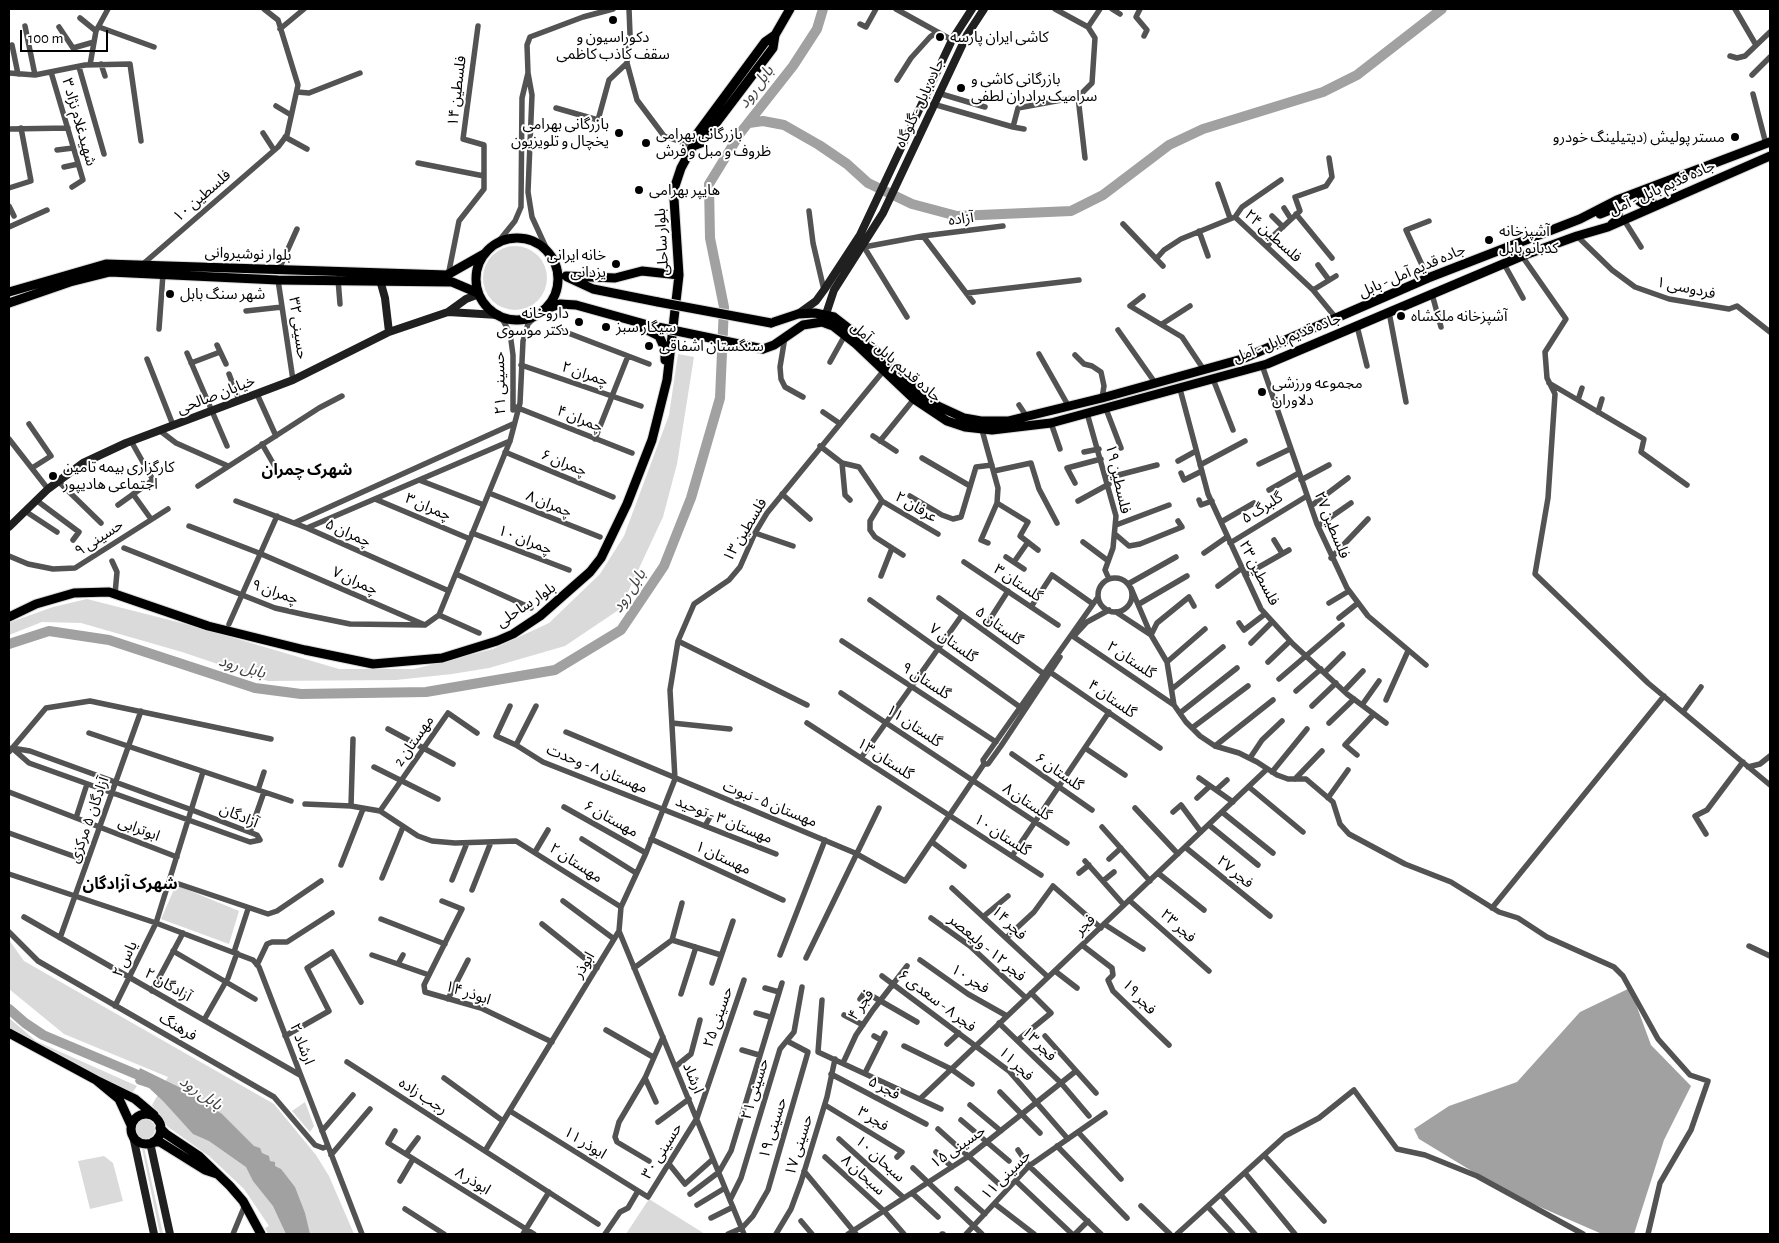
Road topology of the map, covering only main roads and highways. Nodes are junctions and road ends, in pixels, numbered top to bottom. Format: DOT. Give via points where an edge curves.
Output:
graph roads {
  1 [pos="790,9"];
  2 [pos="972,9"];
  3 [pos="984,9"];
  4 [pos="913,122"];
  5 [pos="923,127"];
  6 [pos="1768,143"];
  7 [pos="1770,156"];
  8 [pos="1650,188"];
  9 [pos="1685,192"];
  10 [pos="1580,219"];
  11 [pos="1608,227"];
  12 [pos="484,254"];
  13 [pos="556,268"];
  14 [pos="679,275"];
  15 [pos="566,276"];
  16 [pos="380,280"];
  17 [pos="453,281"];
  18 [pos="9,292"];
  19 [pos="478,293"];
  20 [pos="466,299"];
  21 [pos="9,303"];
  22 [pos="448,312"];
  23 [pos="540,312"];
  24 [pos="610,314"];
  25 [pos="798,314"];
  26 [pos="500,316"];
  27 [pos="824,318"];
  28 [pos="389,332"];
  29 [pos="668,380"];
  30 [pos="10,523"];
  31 [pos="9,617"];
  32 [pos="9,1034"];
  33 [pos="96,1080"];
  34 [pos="154,1115"];
  35 [pos="131,1125"];
  36 [pos="160,1128"];
  37 [pos="133,1136"];
  38 [pos="153,1142"];
  39 [pos="221,1176"];
  40 [pos="154,1234"];
  41 [pos="170,1234"];
  42 [pos="261,1234"];
  1 -- 14 [label="main road, بلوار ساحلی" via="775,35 765,42 694,138 694,146 677,178 674,199"];
  2 -- 4 [label="main road" via="952,40"];
  3 -- 5 [label="main road, جاده بابل - گلوگاه" via="967,35"];
  4 -- 5 [label="main road"];
  4 -- 25 [label="main road" via="860,236 816,301"];
  5 -- 27 [label="main road, جاده بابل - گلوگاه" via="883,213 834,290"];
  6 -- 8 [label="main road, جاده قدیم آمل - بابل"];
  7 -- 9 [label="main road, جاده قدیم بابل - آمل"];
  8 -- 9 [label="main road" via="1639,198 1642,205"];
  8 -- 10 [label="main road, جاده قدیم آمل - بابل"];
  9 -- 11 [label="main road, جاده قدیم بابل - آمل"];
  10 -- 11 [label="main road" via="1616,210 1618,219"];
  10 -- 27 [label="main road, جاده قدیم آمل - بابل" via="1428,278 1242,359 1008,421 964,418 938,406 850,329"];
  11 -- 27 [label="main road, جاده قدیم بابل - آمل" via="1522,256 1262,365 1051,423 1014,428 982,430 947,421 914,398"];
  12 -- 13 [label="main road" via="498,242 520,238 536,243 549,254"];
  12 -- 17 [label="main road"];
  12 -- 19 [label="main road" via="476,272"];
  13 -- 15 [label="main road"];
  13 -- 23 [label="main road" via="556,291"];
  14 -- 15 [label="main road" via="642,271 615,278"];
  14 -- 29 [label="main road, بلوار ساحلی"];
  15 -- 25 [label="main road, bridge" via="593,289 771,323"];
  16 -- 17 [label="main road, بلوار نوشیروانی"];
  16 -- 21 [label="main road, بلوار نوشیروانی" via="278,280 110,272"];
  16 -- 28 [label="main road"];
  17 -- 18 [label="main road, بلوار نوشیروانی" via="279,269 106,264"];
  17 -- 19 [label="main road, بلوار نوشیروانی"];
  17 -- 20 [label="main road"];
  19 -- 20 [label="main road"];
  19 -- 26 [label="main road" via="490,310"];
  20 -- 22 [label="main road"];
  22 -- 26 [label="main road"];
  22 -- 28 [label="main road, خيابان صالحی"];
  23 -- 24 [label="main road" via="560,304"];
  23 -- 26 [label="main road" via="526,319"];
  24 -- 27 [label="main road, bridge" via="763,350 803,325"];
  24 -- 29 [label="main road" via="659,336 665,350"];
  25 -- 27 [label="main road"];
  28 -- 30 [label="main road, خيابان صالحی" via="292,380 131,441 84,463 48,488"];
  29 -- 31 [label="main road, بلوار ساحلی" via="645,458 601,558 562,599 513,634 497,641 442,658 372,664 208,626 109,592 74,593 36,604"];
  32 -- 33 [label="main road"];
  33 -- 34 [label="main road" via="135,1099"];
  33 -- 35 [label="main road" via="118,1098"];
  34 -- 35 [label="main road" via="140,1115"];
  34 -- 36 [label="main road"];
  35 -- 37 [label="main road"];
  36 -- 38 [label="main road" via="159,1136"];
  36 -- 39 [label="main road"];
  37 -- 38 [label="main road" via="142,1143"];
  37 -- 40 [label="main road"];
  38 -- 39 [label="main road" via="160,1142 205,1170"];
  38 -- 41 [label="main road" via="150,1147"];
  39 -- 42 [label="main road" via="245,1205"];
}
